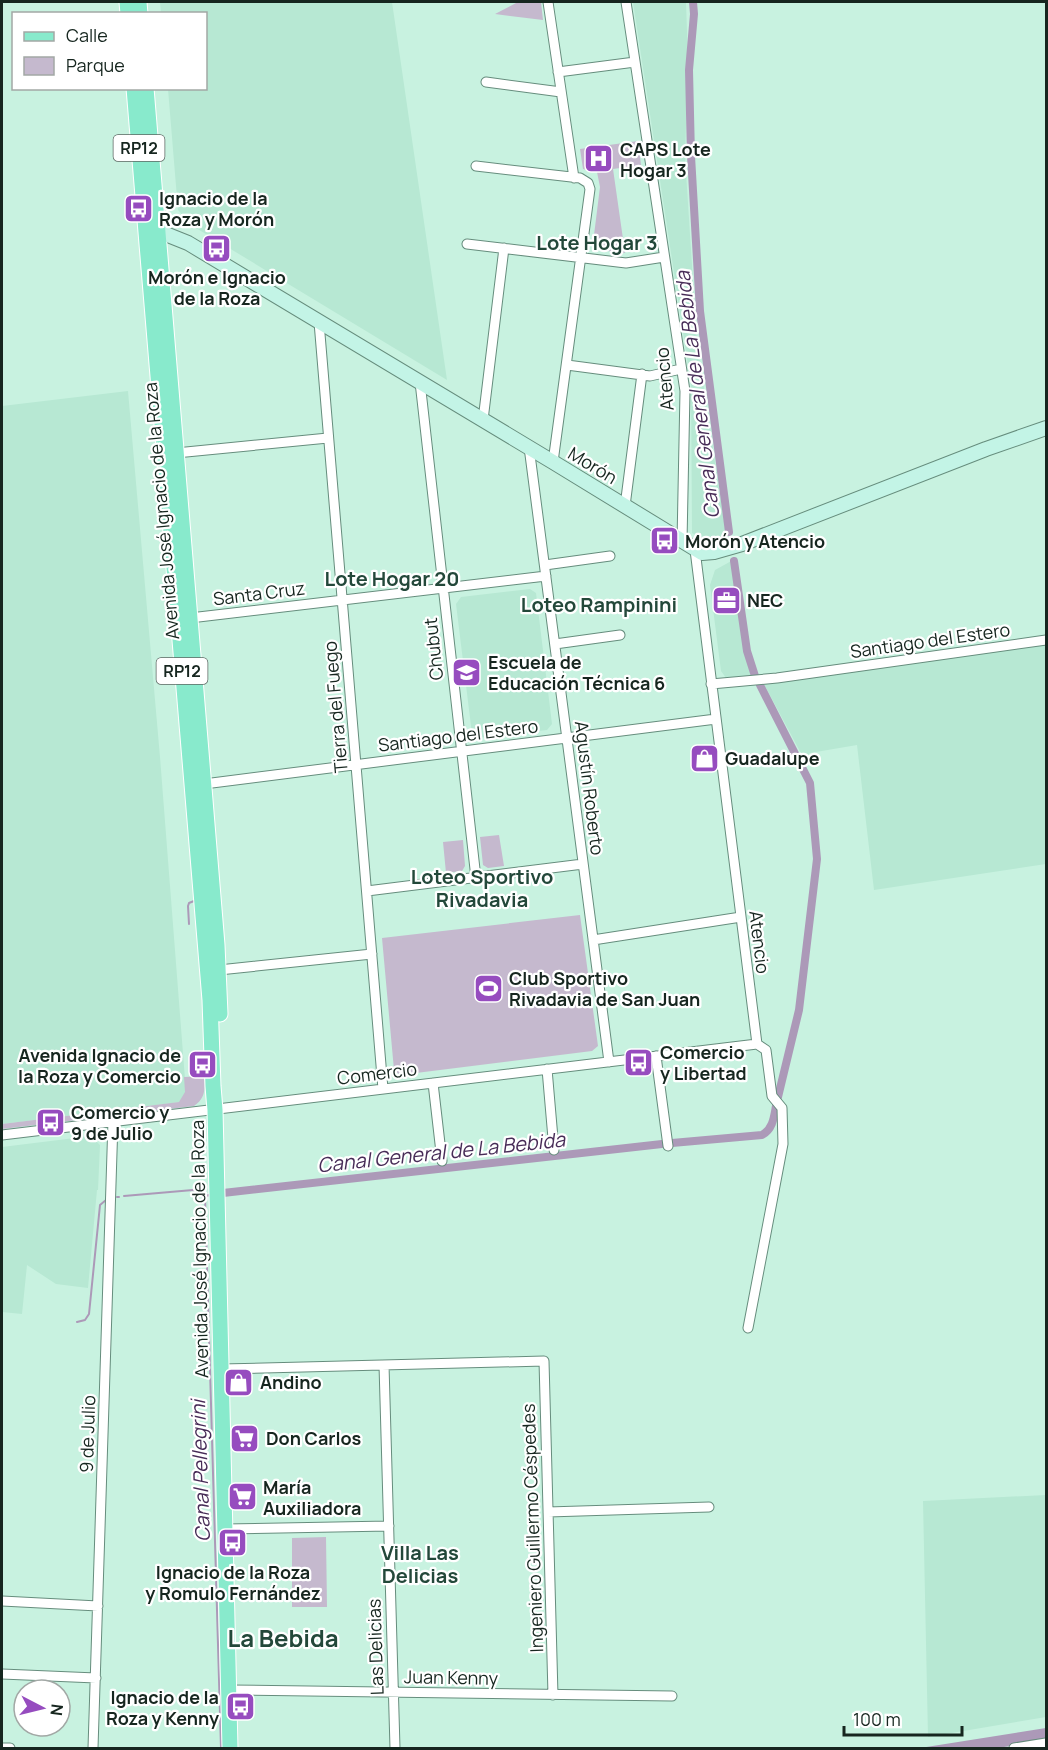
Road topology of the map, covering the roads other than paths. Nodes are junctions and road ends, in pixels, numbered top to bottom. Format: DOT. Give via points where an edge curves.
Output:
graph roads {
  1 [pos="548,2"];
  2 [pos="626,2"];
  3 [pos="635,62"];
  4 [pos="558,72"];
  5 [pos="486,82"];
  6 [pos="134,90"];
  7 [pos="146,90"];
  8 [pos="561,92"];
  9 [pos="476,166"];
  10 [pos="574,178"];
  11 [pos="152,231"];
  12 [pos="467,244"];
  13 [pos="504,248"];
  14 [pos="582,257"];
  15 [pos="664,257"];
  16 [pos="319,322"];
  17 [pos="567,365"];
  18 [pos="681,369"];
  19 [pos="642,375"];
  20 [pos="420,382"];
  21 [pos="483,420"];
  22 [pos="1047,428"];
  23 [pos="328,438"];
  24 [pos="529,447"];
  25 [pos="176,453"];
  26 [pos="553,462"];
  27 [pos="625,506"];
  28 [pos="682,542"];
  29 [pos="694,550"];
  30 [pos="610,556"];
  31 [pos="545,565"];
  32 [pos="546,576"];
  33 [pos="443,588"];
  34 [pos="342,600"];
  35 [pos="190,618"];
  36 [pos="620,635"];
  37 [pos="1047,640"];
  38 [pos="555,644"];
  39 [pos="711,684"];
  40 [pos="716,719"];
  41 [pos="567,738"];
  42 [pos="461,751"];
  43 [pos="356,765"];
  44 [pos="204,784"];
  45 [pos="583,864"];
  46 [pos="476,878"];
  47 [pos="367,891"];
  48 [pos="741,917"];
  49 [pos="593,940"];
  50 [pos="372,954"];
  51 [pos="219,970"];
  52 [pos="757,1044"];
  53 [pos="656,1056"];
  54 [pos="609,1062"];
  55 [pos="547,1069"];
  56 [pos="433,1083"];
  57 [pos="383,1089"];
  58 [pos="215,1110"];
  59 [pos="113,1121"];
  60 [pos="2,1135"];
  61 [pos="668,1146"];
  62 [pos="554,1150"];
  63 [pos="442,1161"];
  64 [pos="748,1328"];
  65 [pos="384,1365"];
  66 [pos="220,1368"];
  67 [pos="709,1508"];
  68 [pos="548,1512"];
  69 [pos="388,1526"];
  70 [pos="225,1529"];
  71 [pos="2,1601"];
  72 [pos="98,1606"];
  73 [pos="2,1674"];
  74 [pos="96,1678"];
  75 [pos="229,1690"];
  76 [pos="393,1692"];
  77 [pos="553,1695"];
  78 [pos="672,1696"];
  79 [pos="1047,1743"];
  80 [pos="2,1748"];
  81 [pos="10,1749"];
  82 [pos="93,1749"];
  83 [pos="230,1749"];
  84 [pos="395,1749"];
  85 [pos="1014,1749"];
  1 -- 4 [label="street"];
  2 -- 3 [label="street, Atencio"];
  3 -- 4 [label="street"];
  3 -- 15 [label="street, Atencio"];
  4 -- 8 [label="street"];
  5 -- 8 [label="street"];
  6 -- 11 [label="main road, Avenida José Ignacio de la Roza / RP12"];
  7 -- 11 [label="main road, Avenida José Ignacio de la Roza / RP12"];
  8 -- 10 [label="street"];
  9 -- 10 [label="street"];
  10 -- 14 [label="street" via="584,180 590,189"];
  11 -- 16 [label="street, Morón" via="188,243"];
  11 -- 25 [label="main road, Avenida José Ignacio de la Roza / RP12"];
  11 -- 58 [label="main road, Avenida José Ignacio de la Roza / RP12"];
  12 -- 13 [label="street"];
  13 -- 14 [label="street"];
  13 -- 21 [label="street"];
  14 -- 15 [label="street" via="626,263"];
  14 -- 17 [label="street"];
  15 -- 18 [label="street, Atencio"];
  16 -- 20 [label="street, Morón"];
  16 -- 23 [label="street, Tierra del Fuego"];
  17 -- 19 [label="street"];
  17 -- 26 [label="street"];
  18 -- 19 [label="street"];
  18 -- 28 [label="street, Atencio"];
  19 -- 27 [label="street"];
  20 -- 21 [label="street, Morón"];
  20 -- 33 [label="street, Chubut"];
  21 -- 24 [label="street, Morón"];
  22 -- 29 [label="street" via="742,543 710,553"];
  23 -- 25 [label="street"];
  23 -- 34 [label="street, Tierra del Fuego"];
  24 -- 26 [label="street, Morón"];
  24 -- 31 [label="street, Agustín Roberto"];
  25 -- 35 [label="main road, Avenida José Ignacio de la Roza / RP12"];
  26 -- 27 [label="street, Morón"];
  27 -- 28 [label="street, Morón"];
  28 -- 29 [label="street, Morón"];
  29 -- 39 [label="street, Atencio"];
  30 -- 31 [label="street"];
  31 -- 32 [label="street, Agustín Roberto"];
  32 -- 33 [label="street, Santa Cruz"];
  32 -- 38 [label="street, Agustín Roberto"];
  33 -- 34 [label="street, Santa Cruz"];
  33 -- 42 [label="street, Chubut"];
  34 -- 35 [label="street, Santa Cruz"];
  34 -- 43 [label="street, Tierra del Fuego"];
  35 -- 44 [label="main road, Avenida José Ignacio de la Roza / RP12"];
  36 -- 38 [label="street"];
  37 -- 39 [label="street, Santiago del Estero"];
  38 -- 41 [label="street, Agustín Roberto"];
  39 -- 40 [label="street, Atencio"];
  40 -- 41 [label="street, Santiago del Estero"];
  40 -- 48 [label="street, Atencio"];
  41 -- 42 [label="street, Santiago del Estero"];
  41 -- 45 [label="street, Agustín Roberto"];
  42 -- 43 [label="street, Santiago del Estero"];
  42 -- 46 [label="street, Chubut"];
  43 -- 44 [label="street, Santiago del Estero"];
  43 -- 47 [label="street, Tierra del Fuego"];
  44 -- 51 [label="main road, Avenida José Ignacio de la Roza / RP12"];
  45 -- 46 [label="street"];
  45 -- 49 [label="street, Agustín Roberto"];
  46 -- 47 [label="street"];
  47 -- 50 [label="street, Tierra del Fuego"];
  48 -- 49 [label="street"];
  48 -- 52 [label="street, Atencio"];
  49 -- 54 [label="street, Agustín Roberto"];
  50 -- 51 [label="street"];
  50 -- 57 [label="street, Tierra del Fuego"];
  51 -- 58 [label="main road, Avenida José Ignacio de la Roza / RP12" via="219,1094"];
  52 -- 53 [label="street, Comercio"];
  52 -- 64 [label="street, Atencio" via="766,1050 772,1096 782,1108 783,1144"];
  53 -- 54 [label="street, Comercio"];
  53 -- 61 [label="street"];
  54 -- 55 [label="street, Comercio"];
  55 -- 56 [label="street, Comercio"];
  55 -- 62 [label="street"];
  56 -- 57 [label="street, Comercio"];
  56 -- 63 [label="street"];
  57 -- 58 [label="street, Comercio"];
  58 -- 59 [label="street, Comercio"];
  58 -- 66 [label="main road, Avenida José Ignacio de la Roza / RP12"];
  59 -- 60 [label="street, Comercio"];
  59 -- 72 [label="street, 9 de Julio"];
  65 -- 66 [label="street"];
  65 -- 68 [label="street, Ingeniero Guillermo Céspedes" via="544,1361"];
  65 -- 69 [label="street, Las Delicias"];
  66 -- 70 [label="main road, Avenida José Ignacio de la Roza / RP12"];
  67 -- 68 [label="street"];
  68 -- 77 [label="street, Ingeniero Guillermo Céspedes"];
  69 -- 70 [label="street"];
  69 -- 76 [label="street, Las Delicias"];
  70 -- 75 [label="main road, Avenida José Ignacio de la Roza / RP12"];
  71 -- 72 [label="street"];
  72 -- 74 [label="street, 9 de Julio"];
  73 -- 74 [label="street"];
  74 -- 82 [label="street, 9 de Julio"];
  75 -- 76 [label="street, Juan Kenny"];
  75 -- 83 [label="main road, Avenida José Ignacio de la Roza / RP12"];
  76 -- 77 [label="street, Juan Kenny"];
  76 -- 84 [label="street, Las Delicias"];
  77 -- 78 [label="street, Juan Kenny"];
  79 -- 85 [label="street"];
  80 -- 81 [label="street"];
}
